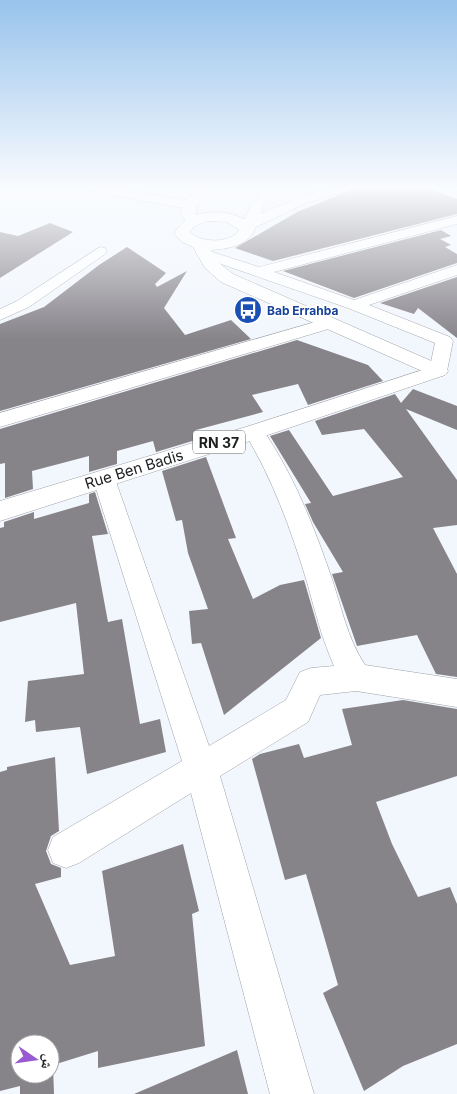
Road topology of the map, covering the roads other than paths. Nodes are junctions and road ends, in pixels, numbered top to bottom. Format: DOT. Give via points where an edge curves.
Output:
graph roads {
  1 [pos="188,238"];
  2 [pos="240,238"];
  3 [pos="388,238"];
  4 [pos="201,248"];
  5 [pos="100,251"];
  6 [pos="457,270"];
  7 [pos="262,271"];
  8 [pos="354,305"];
  9 [pos="0,315"];
  10 [pos="329,324"];
  11 [pos="450,339"];
  12 [pos="451,375"];
  13 [pos="0,420"];
  14 [pos="254,432"];
  15 [pos="104,479"];
  16 [pos="0,511"];
  17 [pos="356,677"];
  18 [pos="457,693"];
  19 [pos="201,768"];
  20 [pos="66,850"];
  21 [pos="292,1094"];
  1 -- 4 [label="main road"];
  2 -- 4 [label="main road"];
  3 -- 7 [label="street"];
  4 -- 7 [label="street"];
  4 -- 10 [label="main road" via="211,265 227,278"];
  5 -- 9 [label="street" via="23,304"];
  6 -- 8 [label="street"];
  7 -- 8 [label="street"];
  8 -- 11 [label="street"];
  10 -- 12 [label="main road"];
  10 -- 13 [label="street"];
  11 -- 12 [label="street"];
  12 -- 14 [label="main road, Rue Ben Badis / RN 37"];
  14 -- 15 [label="main road, Rue Ben Badis / RN 37"];
  14 -- 17 [label="street" via="282,485 314,563 344,659"];
  15 -- 16 [label="main road, Rue Ben Badis / RN 37"];
  15 -- 19 [label="street"];
  17 -- 18 [label="street"];
  17 -- 19 [label="street" via="311,682 297,711"];
  19 -- 20 [label="street"];
  19 -- 21 [label="street"];
}
